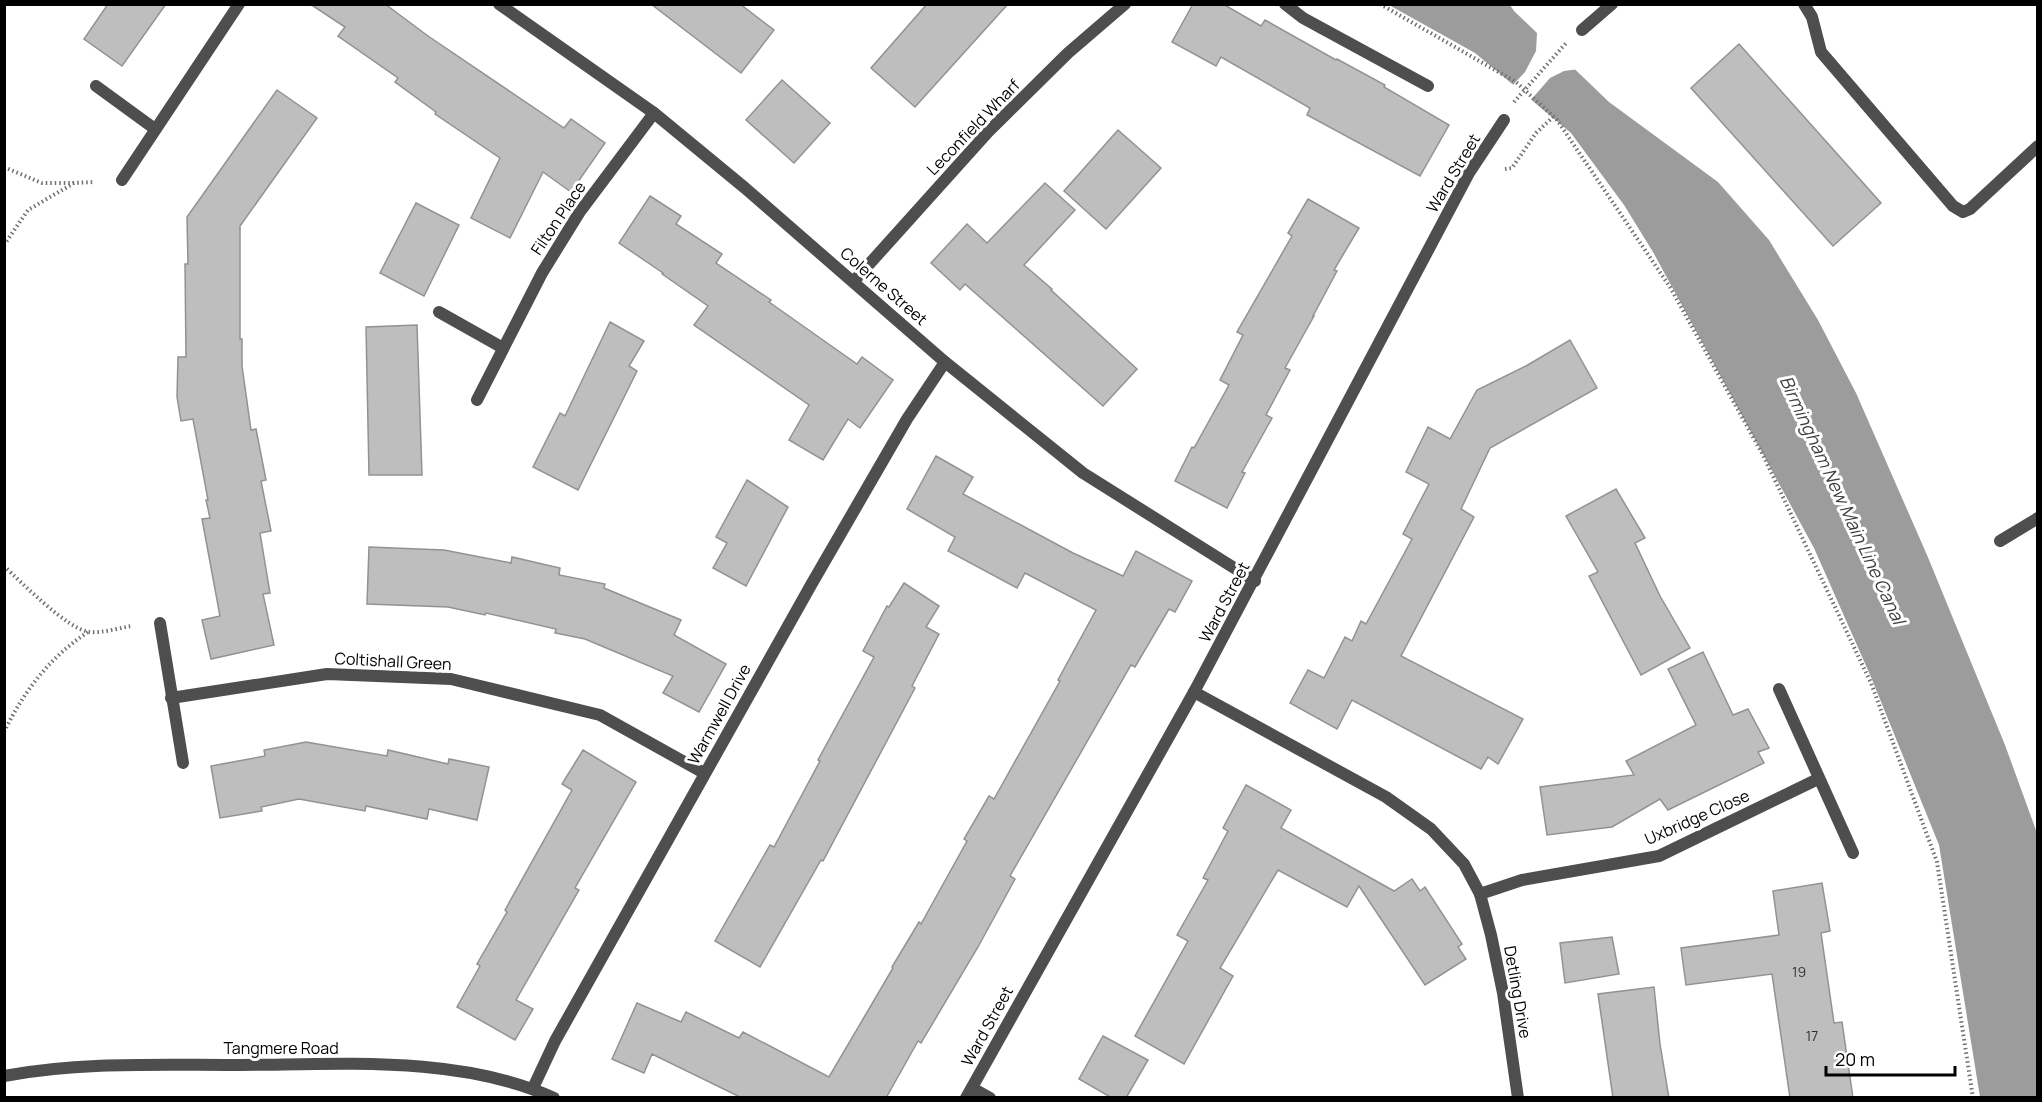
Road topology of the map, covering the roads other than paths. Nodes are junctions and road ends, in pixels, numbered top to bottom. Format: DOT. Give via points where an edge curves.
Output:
graph roads {
  1 [pos="239,4"];
  2 [pos="499,4"];
  3 [pos="1125,4"];
  4 [pos="1285,4"];
  5 [pos="1612,4"];
  6 [pos="1804,4"];
  7 [pos="1582,30"];
  8 [pos="96,86"];
  9 [pos="1428,86"];
  10 [pos="654,113"];
  11 [pos="1504,120"];
  12 [pos="155,129"];
  13 [pos="2037,146"];
  14 [pos="122,180"];
  15 [pos="854,282"];
  16 [pos="439,312"];
  17 [pos="502,348"];
  18 [pos="945,362"];
  19 [pos="477,400"];
  20 [pos="2037,518"];
  21 [pos="2000,541"];
  22 [pos="1255,580"];
  23 [pos="160,623"];
  24 [pos="1779,689"];
  25 [pos="1194,692"];
  26 [pos="171,698"];
  27 [pos="183,763"];
  28 [pos="704,773"];
  29 [pos="1818,779"];
  30 [pos="1853,853"];
  31 [pos="1480,894"];
  32 [pos="4,1076"];
  33 [pos="533,1088"];
  34 [pos="969,1093"];
  35 [pos="554,1098"];
  36 [pos="990,1098"];
  37 [pos="1518,1098"];
  1 -- 12 [label="street"];
  2 -- 10 [label="street, Colerne Street"];
  3 -- 15 [label="street, Leconfield Wharf" via="1068,53 988,132"];
  4 -- 9 [label="street" via="1303,18"];
  5 -- 7 [label="street"];
  6 -- 13 [label="street" via="1812,17 1821,52 1953,206 1963,212 1970,209"];
  8 -- 12 [label="street"];
  10 -- 15 [label="street, Colerne Street"];
  10 -- 17 [label="street, Filton Place" via="579,213"];
  11 -- 22 [label="street, Ward Street" via="1460,190"];
  12 -- 14 [label="street"];
  15 -- 18 [label="street, Colerne Street"];
  16 -- 17 [label="street"];
  17 -- 19 [label="street, Filton Place"];
  18 -- 22 [label="street, Colerne Street" via="1083,472"];
  18 -- 28 [label="street, Warmwell Drive" via="907,419"];
  20 -- 21 [label="street"];
  22 -- 25 [label="street, Ward Street"];
  23 -- 26 [label="street"];
  24 -- 29 [label="street"];
  25 -- 31 [label="street, Detling Drive" via="1386,797 1431,829 1464,864"];
  25 -- 34 [label="street, Ward Street"];
  26 -- 27 [label="street"];
  26 -- 28 [label="street, Coltishall Green" via="327,674 450,679 600,715"];
  28 -- 33 [label="street, Warmwell Drive" via="555,1041"];
  29 -- 30 [label="street"];
  29 -- 31 [label="street, Uxbridge Close" via="1659,856 1522,880"];
  31 -- 37 [label="street, Detling Drive" via="1503,993"];
  32 -- 33 [label="street, Tangmere Road" via="106,1065 381,1065 461,1071"];
  33 -- 35 [label="street, Tangmere Road"];
  34 -- 36 [label="street"];
}
